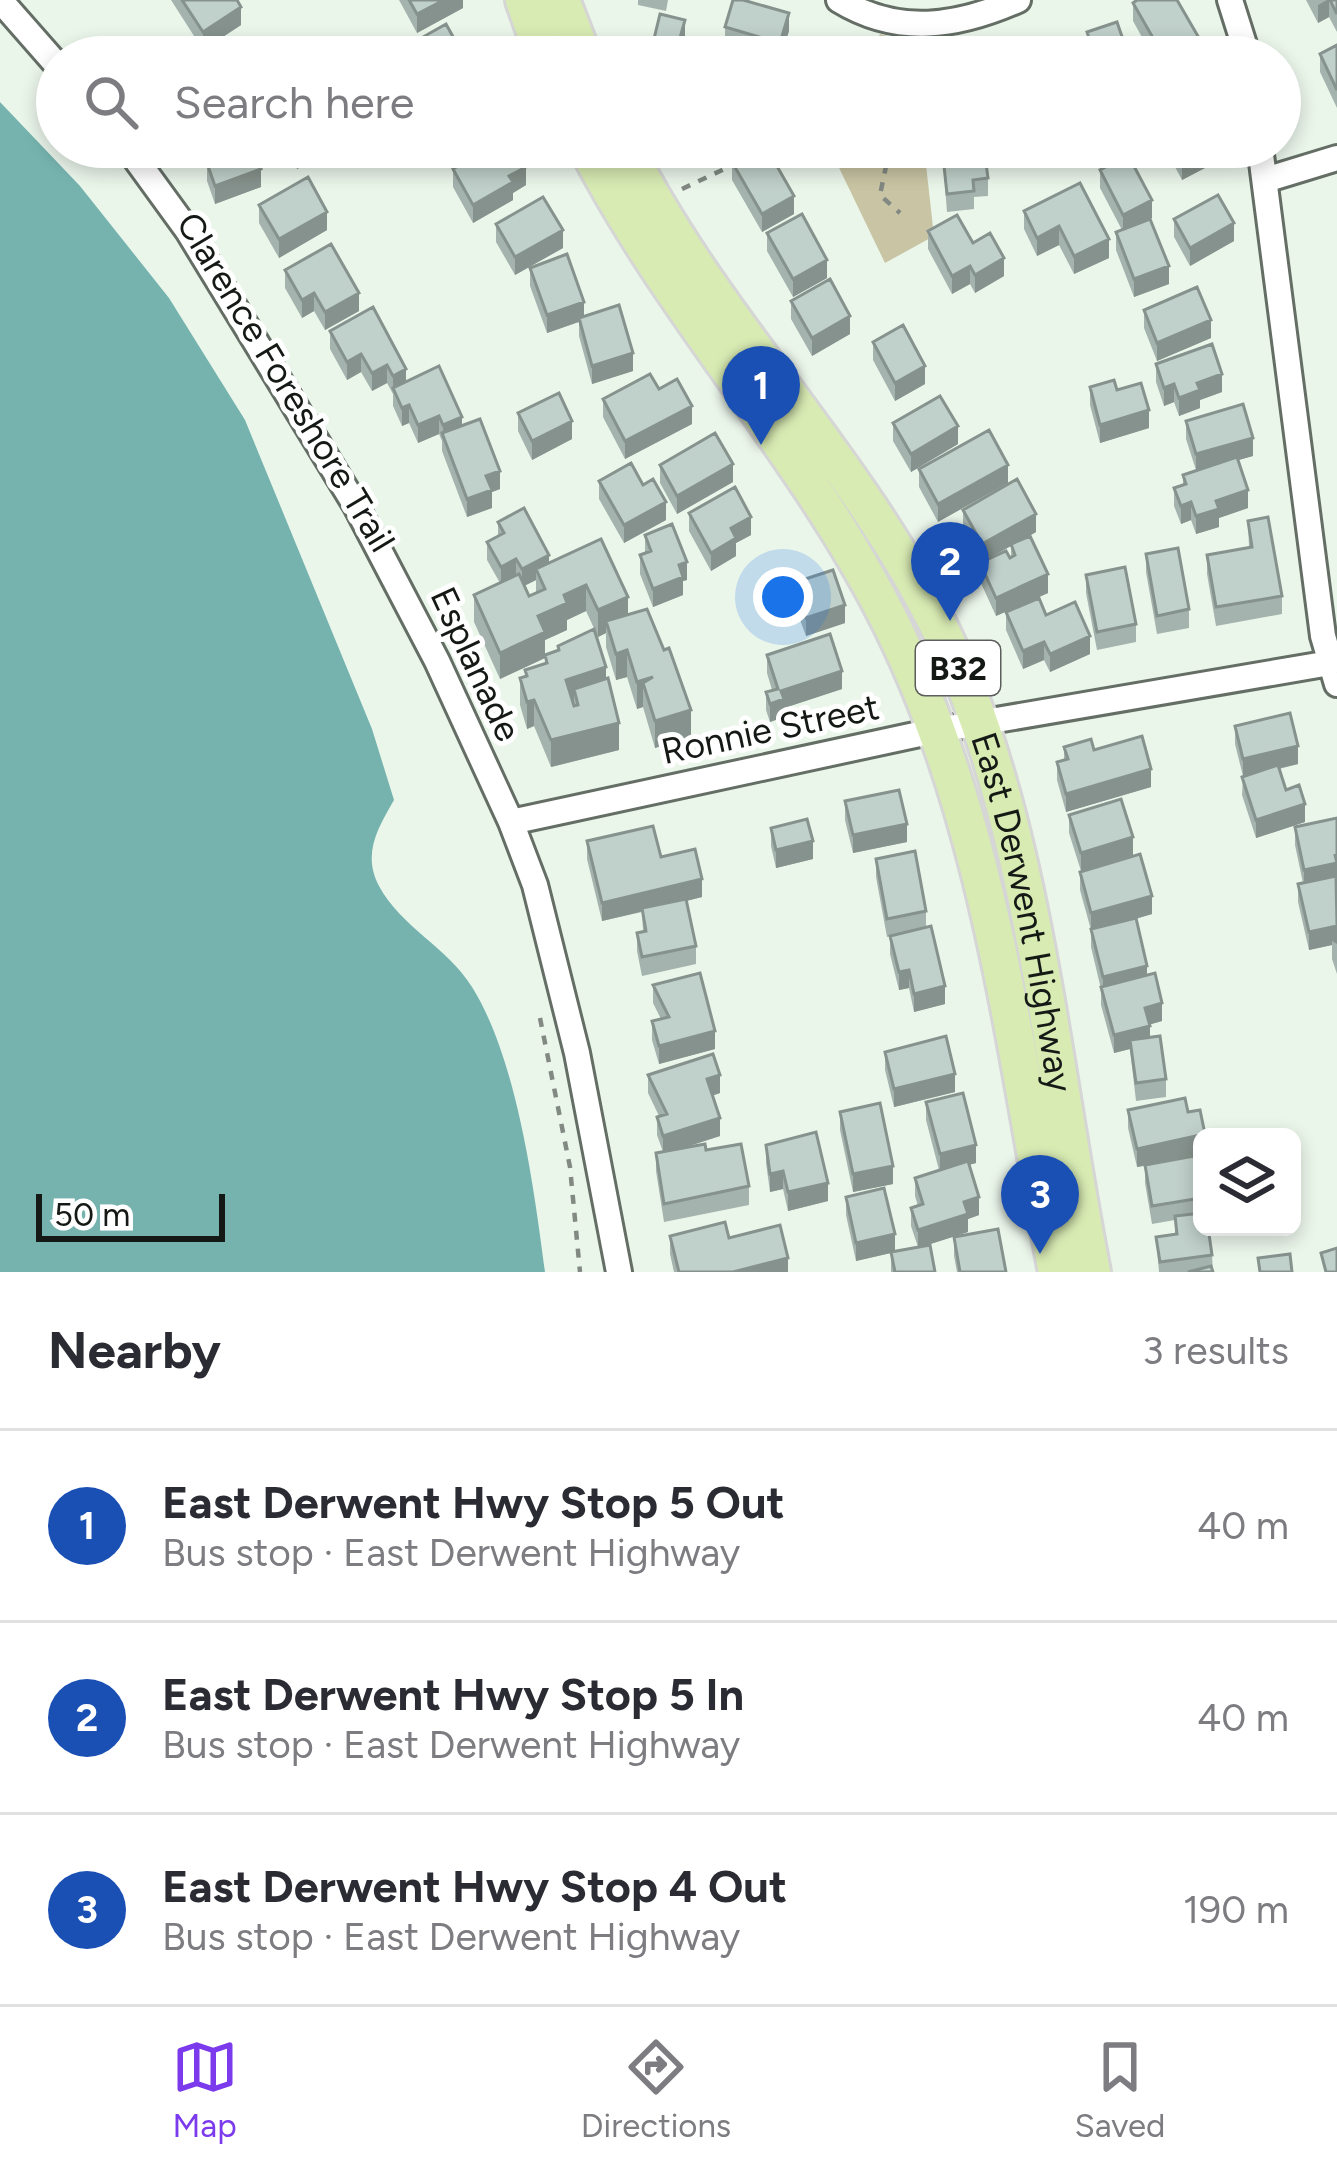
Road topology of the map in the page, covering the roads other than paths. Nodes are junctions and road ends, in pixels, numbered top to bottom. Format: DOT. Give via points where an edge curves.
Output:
graph roads {
  1 [pos="0,0"];
  2 [pos="524,0"];
  3 [pos="561,0"];
  4 [pos="839,0"];
  5 [pos="1018,0"];
  6 [pos="1230,0"];
  7 [pos="537,36"];
  8 [pos="575,36"];
  9 [pos="1241,36"];
  10 [pos="36,41"];
  11 [pos="1337,158"];
  12 [pos="142,168"];
  13 [pos="599,168"];
  14 [pos="637,168"];
  15 [pos="1263,168"];
  16 [pos="1265,180"];
  17 [pos="1334,673"];
  18 [pos="981,725"];
  19 [pos="938,730"];
  20 [pos="511,822"];
  21 [pos="619,1272"];
  22 [pos="1058,1272"];
  23 [pos="1092,1272"];
  1 -- 10 [label="street"];
  2 -- 7 [label="main road"];
  3 -- 8 [label="main road"];
  4 -- 5 [label="street" via="874,17 927,26"];
  6 -- 9 [label="street"];
  11 -- 16 [label="street"];
  12 -- 20 [label="street, Esplanade" via="356,506"];
  13 -- 19 [label="main road, East Derwent Highway / B32" via="668,287 854,555"];
  14 -- 18 [label="main road, East Derwent Highway / B32" via="855,487 942,631"];
  15 -- 16 [label="street"];
  16 -- 17 [label="street"];
  17 -- 18 [label="street, Ronnie Street"];
  18 -- 19 [label="street, Ronnie Street"];
  18 -- 23 [label="main road, East Derwent Highway / B32" via="1011,838"];
  19 -- 20 [label="street, Ronnie Street"];
  19 -- 22 [label="main road, East Derwent Highway / B32" via="972,840"];
  20 -- 21 [label="street, Esplanade" via="572,1032"];
}
